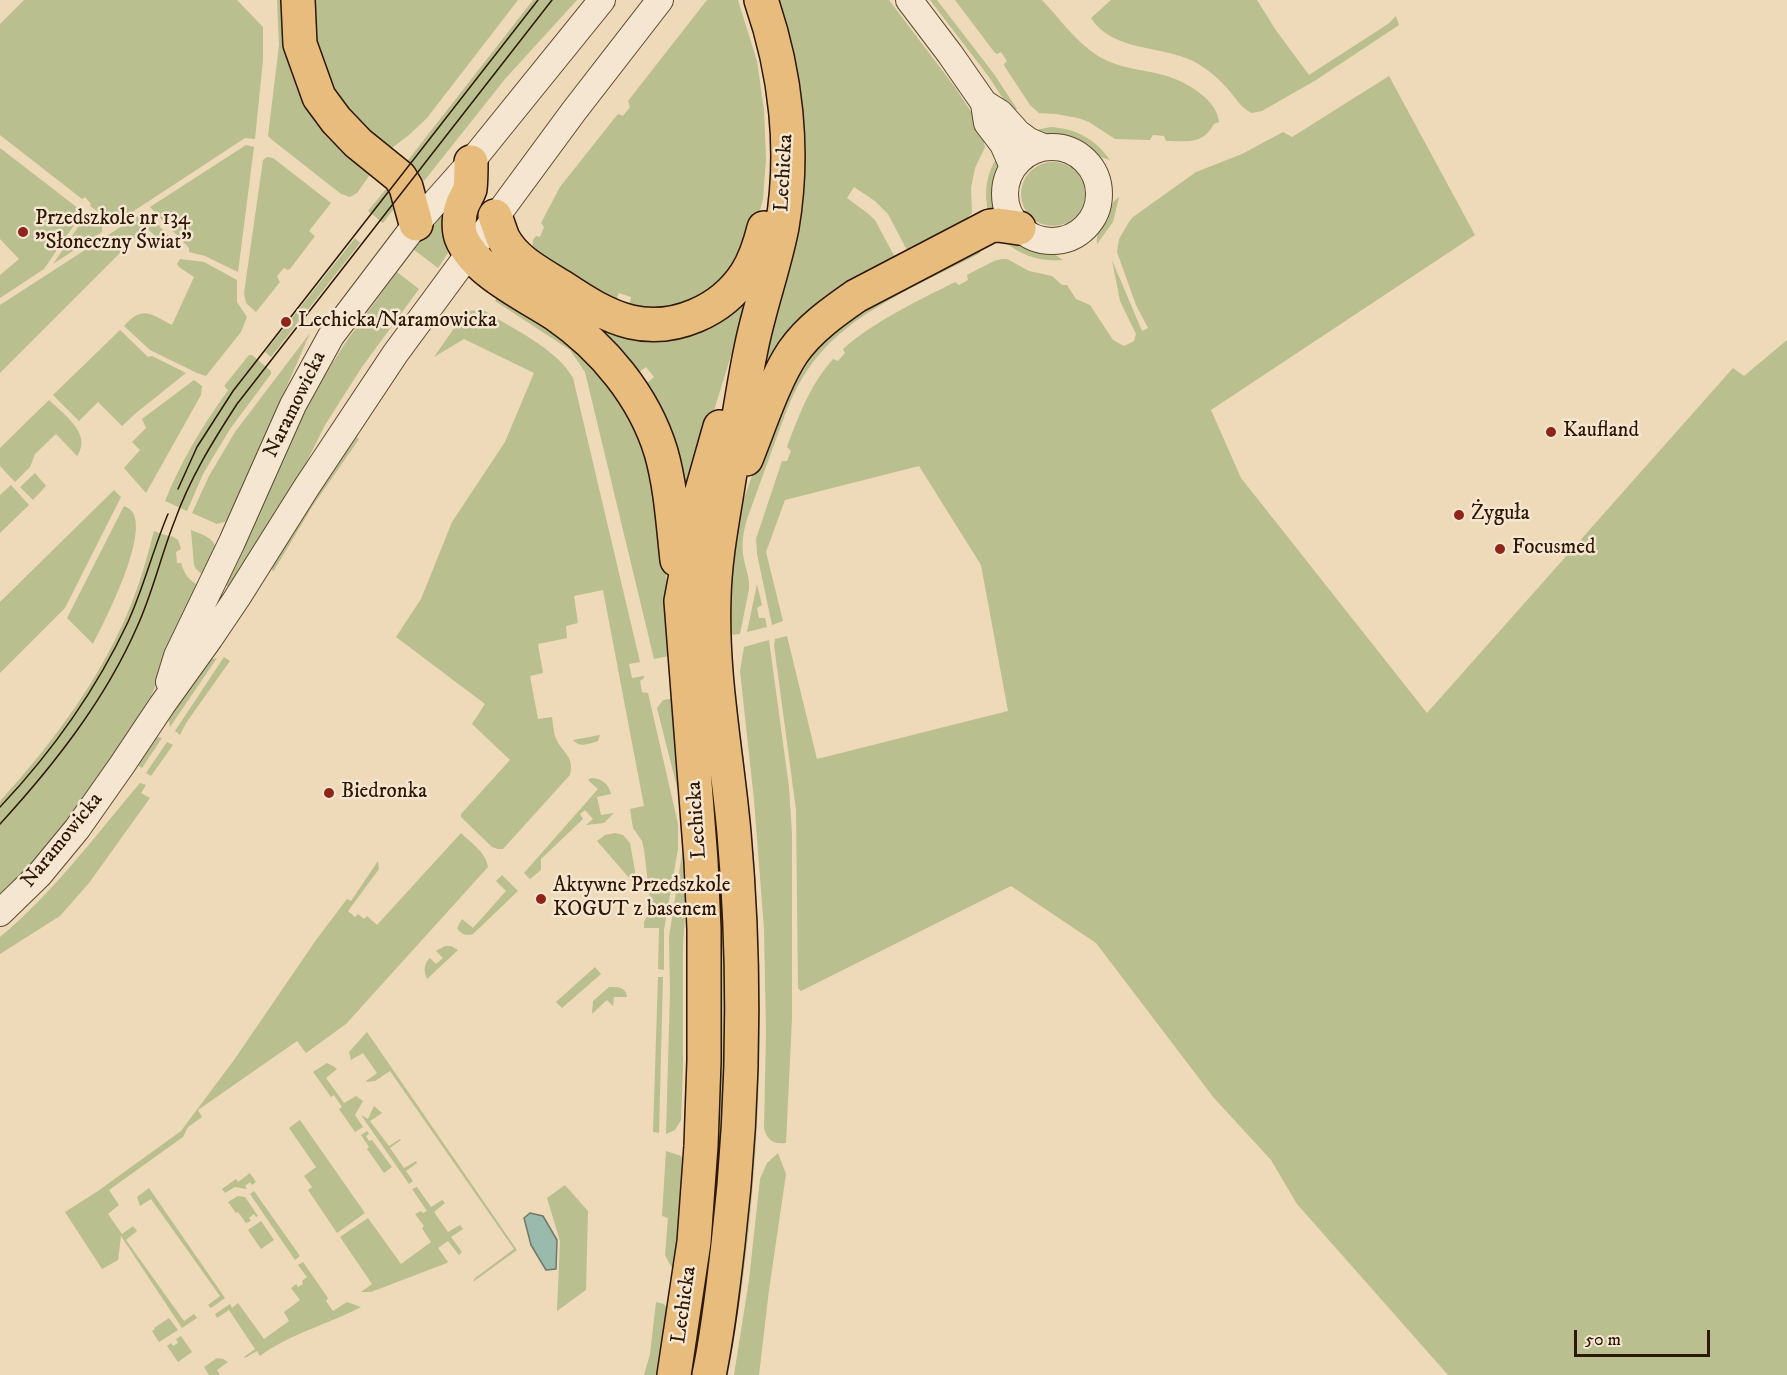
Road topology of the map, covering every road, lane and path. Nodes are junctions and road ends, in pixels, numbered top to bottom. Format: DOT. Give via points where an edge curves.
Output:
graph roads {
  1 [pos="298,0"];
  2 [pos="602,0"];
  3 [pos="660,0"];
  4 [pos="761,0"];
  5 [pos="909,0"];
  6 [pos="984,104"];
  7 [pos="788,145"];
  8 [pos="1043,147"];
  9 [pos="471,162"];
  10 [pos="1013,167"];
  11 [pos="495,216"];
  12 [pos="416,224"];
  13 [pos="1019,228"];
  14 [pos="470,253"];
  15 [pos="752,346"];
  16 [pos="724,514"];
  17 [pos="681,602"];
  18 [pos="162,705"];
  19 [pos="0,913"];
  20 [pos="674,1375"];
  21 [pos="709,1375"];
  1 -- 12 [label="main road" via="300,44 319,97 351,135 400,177"];
  2 -- 9 [label="street, Naramowicka"];
  3 -- 11 [label="street, Naramowicka"];
  4 -- 7 [label="main road, Lechicka" via="781,75"];
  5 -- 6 [label="street"];
  6 -- 8 [label="street" via="1000,113 1018,133"];
  6 -- 10 [label="street" via="987,123 1003,144"];
  7 -- 11 [label="main road" via="756,256 745,275 714,306 670,324 625,320 577,297 518,259 503,238"];
  7 -- 15 [label="main road, Lechicka" via="782,224"];
  8 -- 10 [label="street" via="1030,152"];
  8 -- 13 [label="street" via="1066,148 1085,159 1100,189 1097,210 1087,228 1058,241 1039,239"];
  9 -- 12 [label="street, Naramowicka"];
  9 -- 14 [label="main road" via="470,191 459,219 460,235"];
  10 -- 13 [label="street" via="1005,197 1007,209"];
  11 -- 14 [label="street, Naramowicka"];
  12 -- 18 [label="street, Naramowicka" via="331,336 293,405 177,656"];
  13 -- 16 [label="main road" via="990,226 856,296 813,328 793,352 779,378"];
  14 -- 17 [label="main road" via="502,281 583,335 629,387 661,453 671,499"];
  14 -- 18 [label="street, Naramowicka" via="395,354 237,598"];
  15 -- 16 [label="main road, Lechicka"];
  15 -- 17 [label="main road, Lechicka" via="730,399 700,494"];
  16 -- 21 [label="main road, Lechicka" via="716,568 715,644 734,834 741,1062 732,1214"];
  17 -- 20 [label="main road, Lechicka" via="701,861 705,1050 694,1242"];
  18 -- 19 [label="street, Naramowicka" via="71,837"];
}
